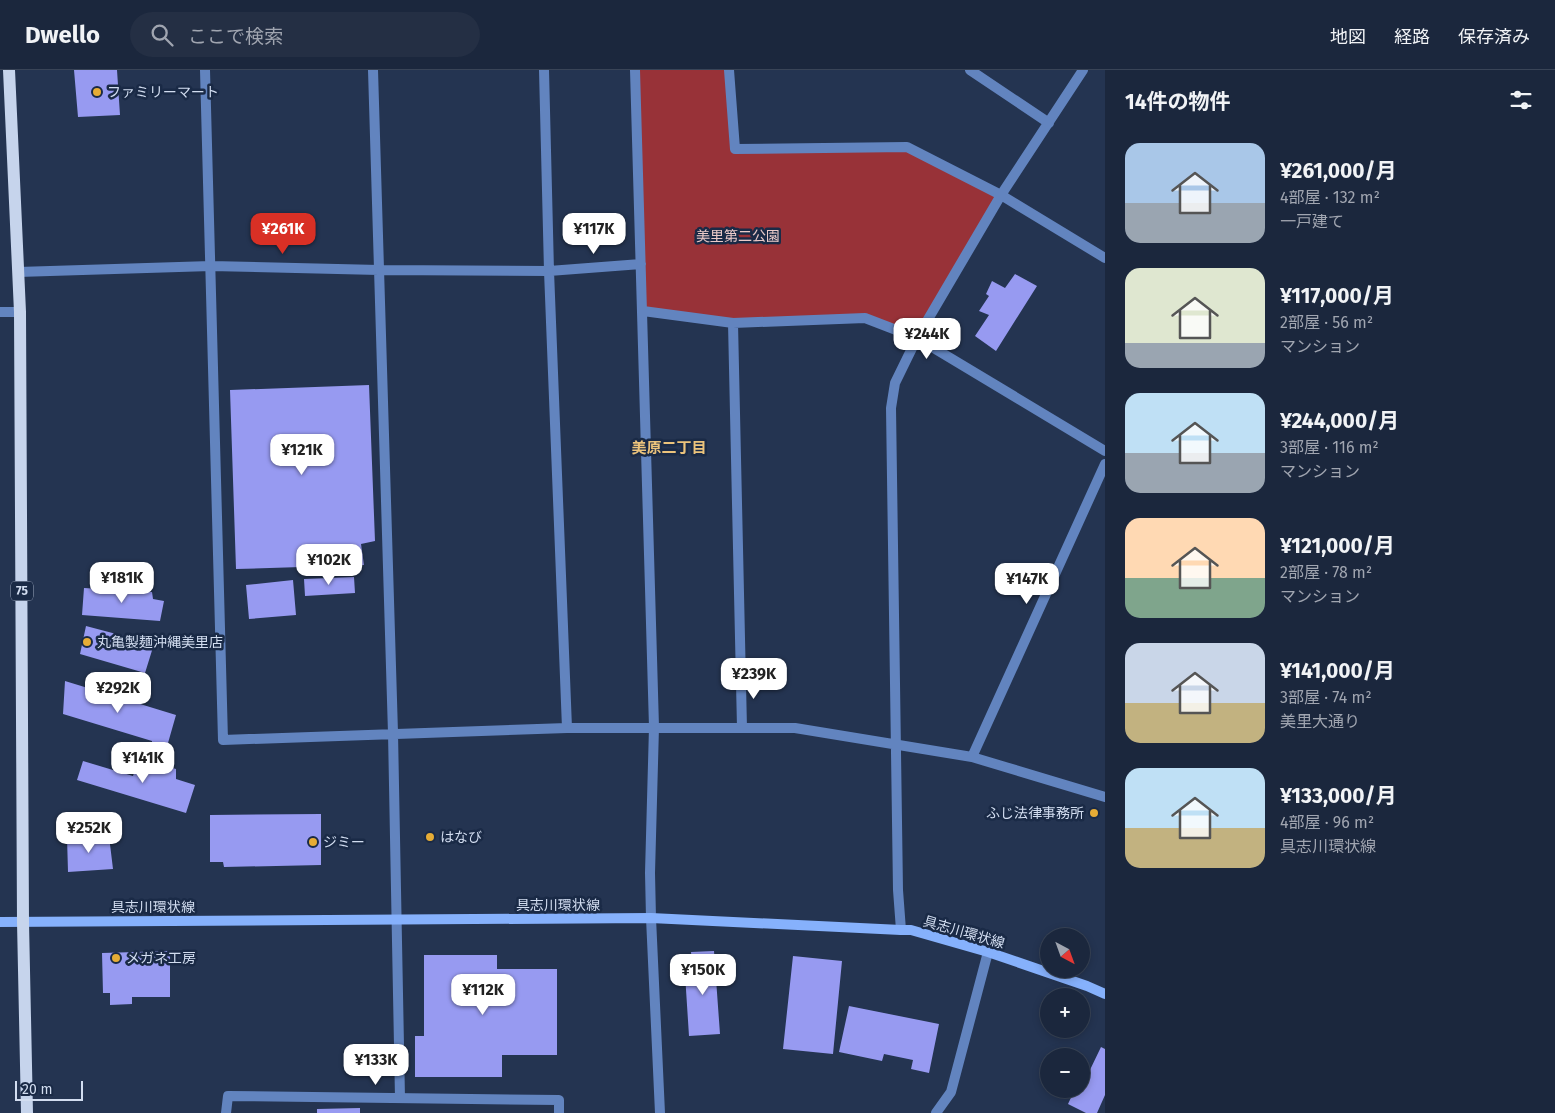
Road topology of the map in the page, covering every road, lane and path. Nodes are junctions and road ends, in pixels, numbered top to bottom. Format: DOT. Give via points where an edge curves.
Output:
graph roads {
  1 [pos="9,70"];
  2 [pos="205,70"];
  3 [pos="372,70"];
  4 [pos="544,70"];
  5 [pos="635,70"];
  6 [pos="729,70"];
  7 [pos="970,70"];
  8 [pos="1083,70"];
  9 [pos="1049,123"];
  10 [pos="1001,195"];
  11 [pos="1105,258"];
  12 [pos="642,264"];
  13 [pos="211,266"];
  14 [pos="379,270"];
  15 [pos="549,271"];
  16 [pos="18,272"];
  17 [pos="643,310"];
  18 [pos="0,312"];
  19 [pos="20,312"];
  20 [pos="733,323"];
  21 [pos="917,338"];
  22 [pos="1105,451"];
  23 [pos="1105,464"];
  24 [pos="567,728"];
  25 [pos="654,728"];
  26 [pos="742,728"];
  27 [pos="393,733"];
  28 [pos="895,744"];
  29 [pos="972,757"];
  30 [pos="1105,797"];
  31 [pos="651,918"];
  32 [pos="396,919"];
  33 [pos="0,922"];
  34 [pos="23,922"];
  35 [pos="901,930"];
  36 [pos="988,952"];
  37 [pos="1105,994"];
  38 [pos="400,1098"];
  39 [pos="27,1113"];
  40 [pos="226,1113"];
  41 [pos="559,1113"];
  42 [pos="660,1113"];
  43 [pos="936,1113"];
  1 -- 16 [label="main road, 75"];
  2 -- 13 [label="street"];
  3 -- 14 [label="street"];
  4 -- 15 [label="street"];
  5 -- 12 [label="street"];
  6 -- 10 [label="street" via="735,149 906,148"];
  7 -- 9 [label="street"];
  8 -- 9 [label="street"];
  9 -- 10 [label="street"];
  10 -- 11 [label="street"];
  10 -- 21 [label="street"];
  12 -- 15 [label="street"];
  12 -- 17 [label="street"];
  13 -- 14 [label="street"];
  13 -- 16 [label="street"];
  13 -- 27 [label="street" via="223,740"];
  14 -- 15 [label="street"];
  14 -- 27 [label="street"];
  15 -- 24 [label="street"];
  16 -- 19 [label="main road, 75"];
  17 -- 20 [label="street"];
  17 -- 25 [label="street"];
  18 -- 19 [label="street"];
  19 -- 34 [label="main road, 75"];
  20 -- 21 [label="street" via="865,318"];
  20 -- 26 [label="street"];
  21 -- 22 [label="street"];
  21 -- 28 [label="street" via="894,383 891,408"];
  23 -- 29 [label="street"];
  24 -- 25 [label="street"];
  24 -- 27 [label="street"];
  25 -- 26 [label="street"];
  25 -- 31 [label="street"];
  26 -- 28 [label="street" via="794,728"];
  27 -- 32 [label="street"];
  28 -- 29 [label="street"];
  28 -- 35 [label="street"];
  29 -- 30 [label="street"];
  31 -- 32 [label="main road, 具志川環状線"];
  31 -- 35 [label="main road, 具志川環状線"];
  31 -- 42 [label="street"];
  32 -- 34 [label="main road, 具志川環状線"];
  32 -- 38 [label="street"];
  33 -- 34 [label="main road, 具志川環状線"];
  34 -- 39 [label="main road, 75"];
  35 -- 36 [label="main road, 具志川環状線"];
  36 -- 37 [label="main road, 具志川環状線"];
  36 -- 43 [label="street" via="951,1092"];
  38 -- 40 [label="street" via="228,1096"];
  38 -- 41 [label="street" via="559,1100"];
}
